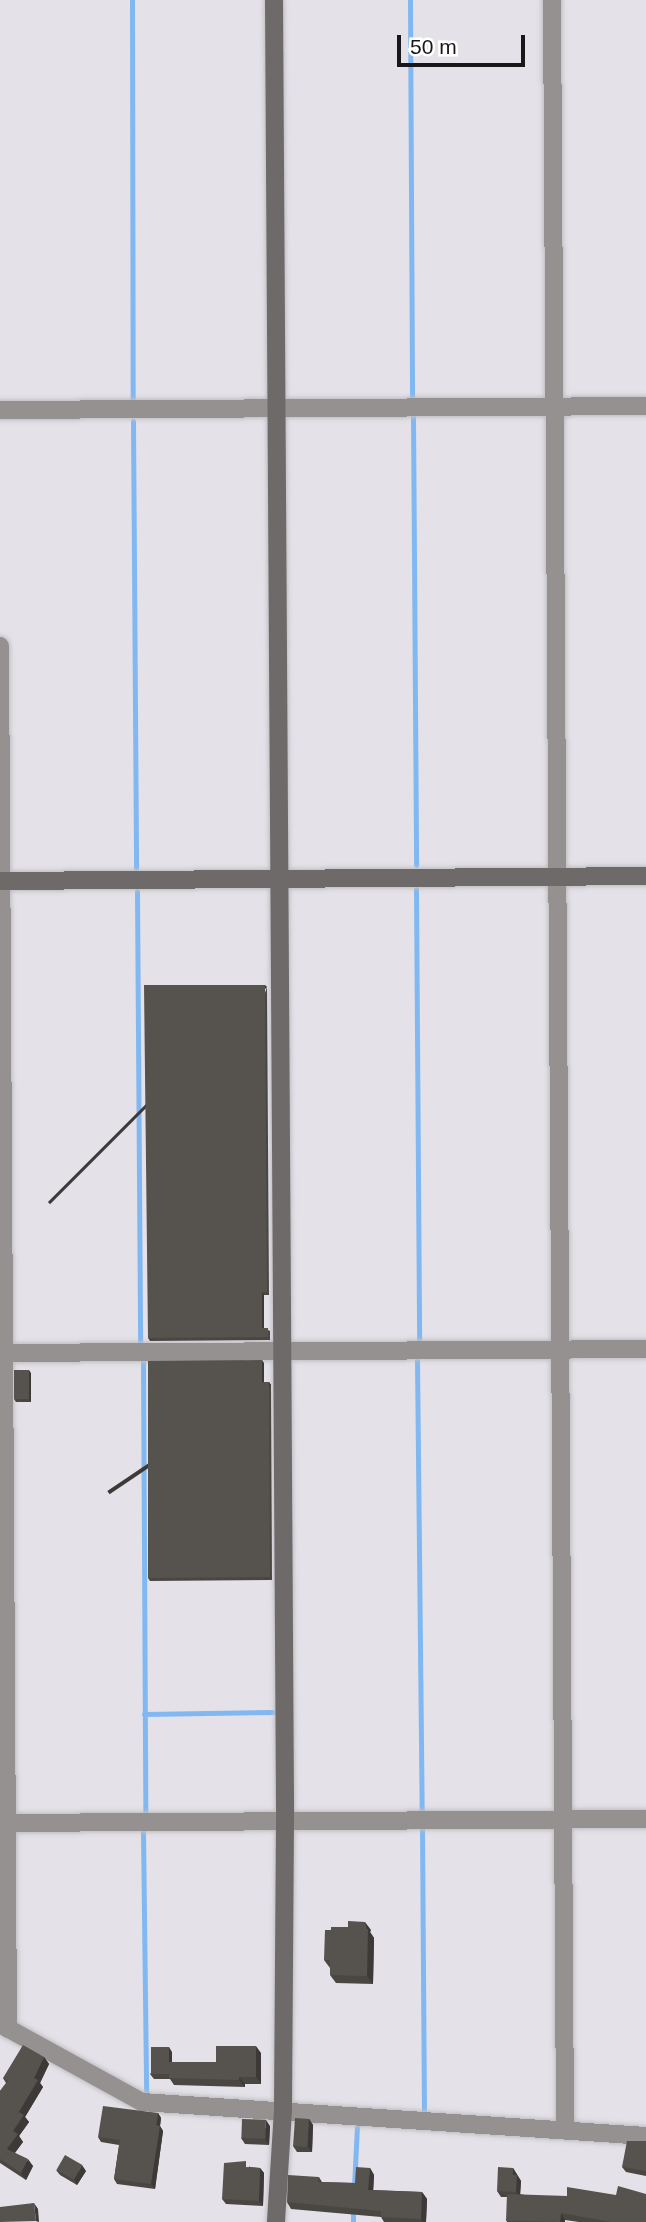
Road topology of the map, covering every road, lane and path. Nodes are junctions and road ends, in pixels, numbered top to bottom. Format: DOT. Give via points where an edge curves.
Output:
graph roads {
  1 [pos="274,0"];
  2 [pos="552,0"];
  3 [pos="646,406"];
  4 [pos="553,407"];
  5 [pos="277,408"];
  6 [pos="0,410"];
  7 [pos="0,646"];
  8 [pos="557,876"];
  9 [pos="646,876"];
  10 [pos="280,879"];
  11 [pos="0,881"];
  12 [pos="646,1349"];
  13 [pos="561,1350"];
  14 [pos="2,1353"];
  15 [pos="282,1353"];
  16 [pos="563,1819"];
  17 [pos="646,1819"];
  18 [pos="285,1821"];
  19 [pos="4,1823"];
  20 [pos="4,2027"];
  21 [pos="283,2108"];
  22 [pos="565,2130"];
  23 [pos="646,2136"];
  24 [pos="276,2222"];
  1 -- 5 [label="street"];
  2 -- 4 [label="street"];
  3 -- 4 [label="street"];
  4 -- 5 [label="street"];
  4 -- 8 [label="street"];
  5 -- 6 [label="street"];
  5 -- 10 [label="street"];
  7 -- 11 [label="street"];
  8 -- 9 [label="street"];
  8 -- 10 [label="street"];
  8 -- 13 [label="street"];
  10 -- 11 [label="street"];
  10 -- 15 [label="street"];
  11 -- 14 [label="street"];
  12 -- 13 [label="street"];
  13 -- 15 [label="street"];
  13 -- 16 [label="street"];
  14 -- 15 [label="street"];
  14 -- 19 [label="street"];
  15 -- 18 [label="street"];
  16 -- 17 [label="street"];
  16 -- 18 [label="street"];
  16 -- 22 [label="street"];
  18 -- 19 [label="street"];
  18 -- 21 [label="street"];
  19 -- 20 [label="street"];
  20 -- 21 [label="street" via="142,2102"];
  21 -- 22 [label="street"];
  21 -- 24 [label="street"];
  22 -- 23 [label="street"];
}
